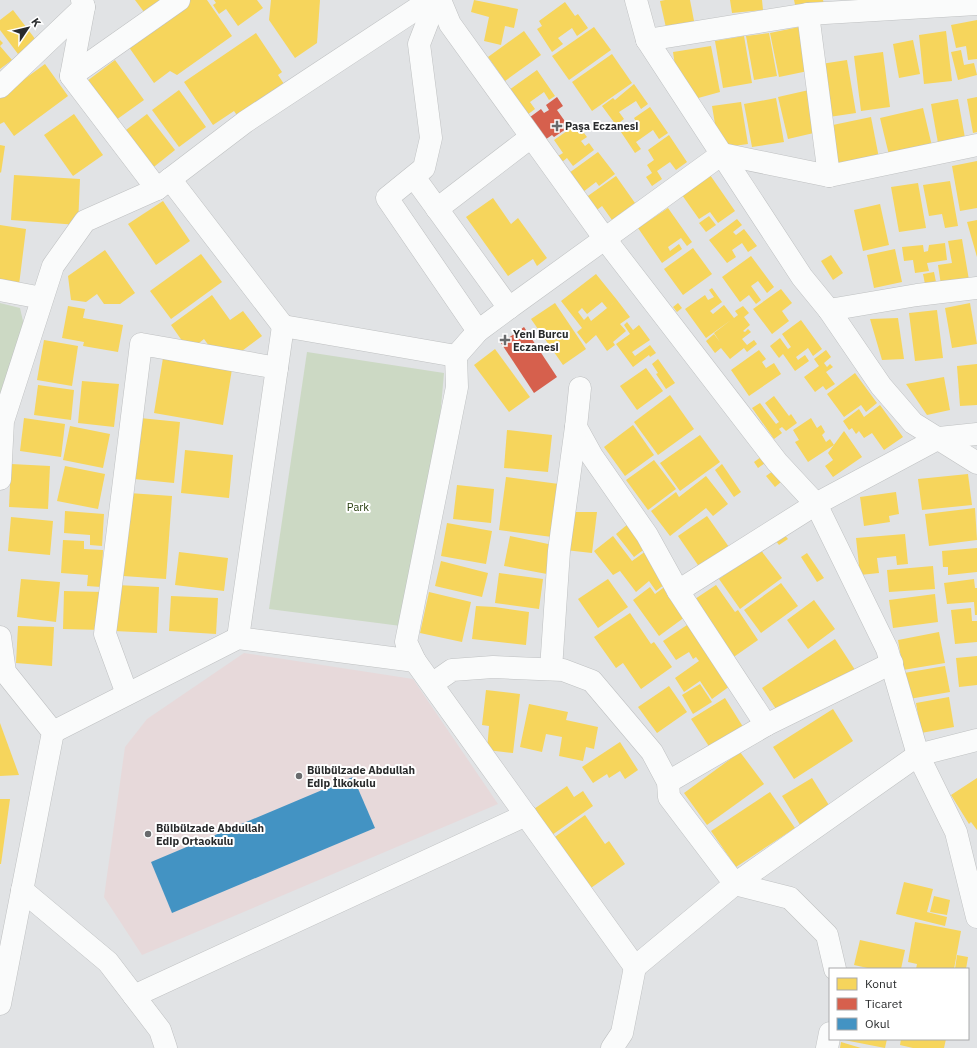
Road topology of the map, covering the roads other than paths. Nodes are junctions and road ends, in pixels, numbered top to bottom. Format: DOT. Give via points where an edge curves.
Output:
graph roads {
  1 [pos="179,0"];
  2 [pos="430,0"];
  3 [pos="436,0"];
  4 [pos="440,0"];
  5 [pos="636,0"];
  6 [pos="83,4"];
  7 [pos="977,4"];
  8 [pos="808,14"];
  9 [pos="647,40"];
  10 [pos="71,76"];
  11 [pos="0,87"];
  12 [pos="531,137"];
  13 [pos="977,145"];
  14 [pos="722,154"];
  15 [pos="829,176"];
  16 [pos="414,177"];
  17 [pos="164,184"];
  18 [pos="437,209"];
  19 [pos="606,239"];
  20 [pos="977,288"];
  21 [pos="0,290"];
  22 [pos="42,298"];
  23 [pos="509,308"];
  24 [pos="829,310"];
  25 [pos="283,326"];
  26 [pos="478,332"];
  27 [pos="456,356"];
  28 [pos="277,368"];
  29 [pos="580,388"];
  30 [pos="576,427"];
  31 [pos="977,434"];
  32 [pos="939,438"];
  33 [pos="977,463"];
  34 [pos="0,479"];
  35 [pos="816,504"];
  36 [pos="678,591"];
  37 [pos="0,637"];
  38 [pos="238,638"];
  39 [pos="415,661"];
  40 [pos="892,663"];
  41 [pos="552,669"];
  42 [pos="432,684"];
  43 [pos="127,694"];
  44 [pos="766,725"];
  45 [pos="53,732"];
  46 [pos="977,740"];
  47 [pos="918,755"];
  48 [pos="668,782"];
  49 [pos="526,815"];
  50 [pos="735,884"];
  51 [pos="22,890"];
  52 [pos="977,917"];
  53 [pos="635,967"];
  54 [pos="835,968"];
  55 [pos="134,996"];
  56 [pos="0,1004"];
  57 [pos="829,1038"];
  58 [pos="166,1048"];
  59 [pos="612,1048"];
  60 [pos="827,1048"];
  1 -- 10 [label="street"];
  2 -- 17 [label="street" via="245,122"];
  3 -- 16 [label="street" via="419,44 432,138 424,168"];
  4 -- 12 [label="street" via="450,24"];
  5 -- 9 [label="street"];
  6 -- 10 [label="street"];
  6 -- 11 [label="street"];
  7 -- 8 [label="street"];
  8 -- 9 [label="street"];
  8 -- 15 [label="street"];
  9 -- 14 [label="street"];
  10 -- 17 [label="street"];
  12 -- 18 [label="street"];
  12 -- 19 [label="street"];
  13 -- 15 [label="street"];
  14 -- 15 [label="street"];
  14 -- 19 [label="street"];
  14 -- 24 [label="street" via="802,277"];
  16 -- 18 [label="street"];
  16 -- 26 [label="street" via="387,198"];
  17 -- 22 [label="street" via="85,221 53,266"];
  17 -- 25 [label="street"];
  18 -- 23 [label="street"];
  19 -- 23 [label="street"];
  19 -- 35 [label="street" via="777,462"];
  20 -- 24 [label="street"];
  21 -- 22 [label="street"];
  22 -- 34 [label="street" via="4,421"];
  23 -- 26 [label="street"];
  24 -- 32 [label="street" via="881,386 913,423"];
  25 -- 27 [label="street"];
  25 -- 28 [label="street"];
  26 -- 27 [label="street"];
  27 -- 39 [label="street" via="457,386 406,642"];
  28 -- 38 [label="street"];
  28 -- 43 [label="street" via="141,344 105,634"];
  29 -- 30 [label="street"];
  30 -- 36 [label="street" via="592,456 647,535"];
  30 -- 41 [label="street" via="558,551"];
  31 -- 32 [label="street"];
  32 -- 33 [label="street"];
  32 -- 35 [label="street"];
  35 -- 36 [label="street"];
  35 -- 40 [label="street" via="888,649"];
  36 -- 44 [label="street"];
  37 -- 45 [label="street" via="6,672"];
  38 -- 39 [label="street"];
  38 -- 43 [label="street"];
  39 -- 42 [label="street"];
  40 -- 44 [label="street"];
  40 -- 47 [label="street"];
  41 -- 42 [label="street" via="493,667 452,670"];
  41 -- 48 [label="street" via="592,681 652,752"];
  42 -- 49 [label="street"];
  43 -- 45 [label="street"];
  44 -- 48 [label="street"];
  45 -- 51 [label="street"];
  46 -- 47 [label="street"];
  47 -- 50 [label="street"];
  47 -- 52 [label="street" via="956,832"];
  48 -- 50 [label="street" via="669,797"];
  49 -- 53 [label="street"];
  49 -- 55 [label="street"];
  50 -- 53 [label="street"];
  50 -- 54 [label="street" via="790,898 827,935"];
  51 -- 55 [label="street" via="108,962"];
  51 -- 56 [label="street"];
  53 -- 59 [label="street" via="622,1034"];
  55 -- 58 [label="street" via="160,1030"];
  57 -- 60 [label="street"];
}
